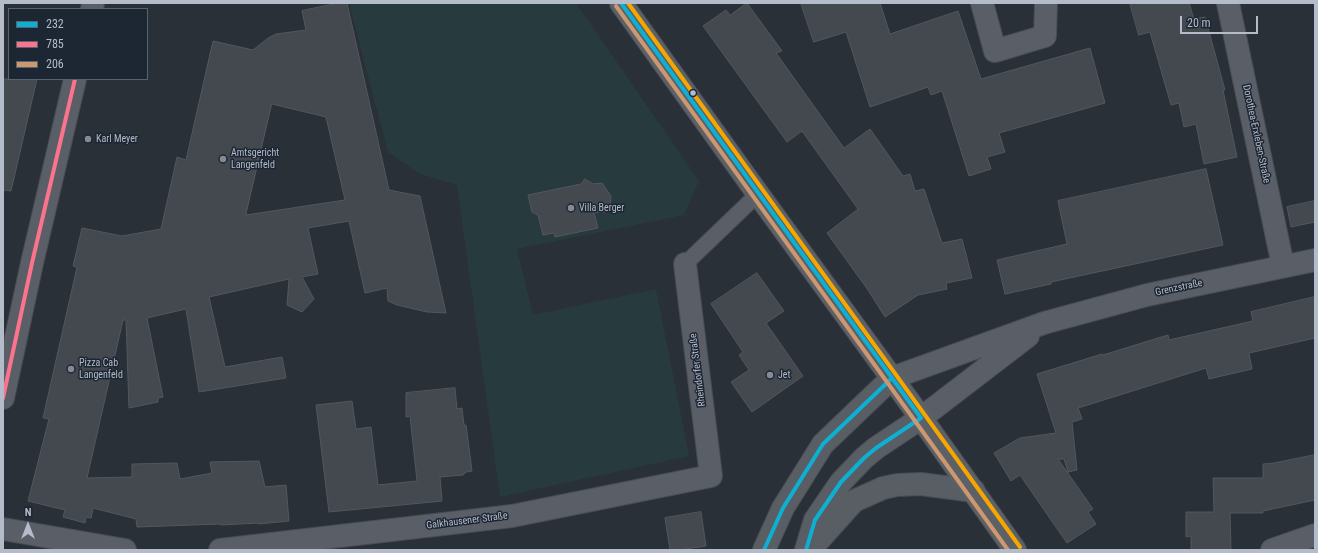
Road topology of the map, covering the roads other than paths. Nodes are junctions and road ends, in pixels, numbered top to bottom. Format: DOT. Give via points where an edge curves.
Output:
graph roads {
  1 [pos="621,3"];
  2 [pos="982,3"];
  3 [pos="1046,3"];
  4 [pos="1228,3"];
  5 [pos="75,80"];
  6 [pos="758,194"];
  7 [pos="1315,260"];
  8 [pos="685,264"];
  9 [pos="1283,266"];
  10 [pos="1044,323"];
  11 [pos="892,378"];
  12 [pos="3,398"];
  13 [pos="921,418"];
  14 [pos="711,476"];
  15 [pos="974,491"];
  16 [pos="3,529"];
  17 [pos="1315,535"];
  18 [pos="125,550"];
  19 [pos="220,550"];
  20 [pos="764,550"];
  21 [pos="806,550"];
  22 [pos="810,550"];
  23 [pos="1015,550"];
  24 [pos="1272,550"];
  1 -- 6 [label="main road"];
  2 -- 3 [label="street" via="995,51 1046,36"];
  4 -- 9 [label="street, Dorothea-Erxleben-Straße"];
  5 -- 12 [label="street"];
  6 -- 8 [label="lane"];
  6 -- 11 [label="main road"];
  7 -- 9 [label="street, Grenzstraße"];
  8 -- 14 [label="street, Rheindorfer Straße"];
  9 -- 10 [label="street, Grenzstraße" via="1148,295"];
  10 -- 11 [label="street, Grenzstraße"];
  10 -- 13 [label="street, Grenzstraße"];
  11 -- 13 [label="main road"];
  11 -- 20 [label="main road" via="823,444 783,508"];
  13 -- 15 [label="main road"];
  13 -- 21 [label="main road" via="876,448 841,482 815,520"];
  14 -- 19 [label="street, Galkhausener Straße" via="512,516"];
  15 -- 22 [label="main road" via="920,484 883,488 854,501"];
  15 -- 23 [label="main road"];
  16 -- 18 [label="street"];
  17 -- 24 [label="street"];
}
